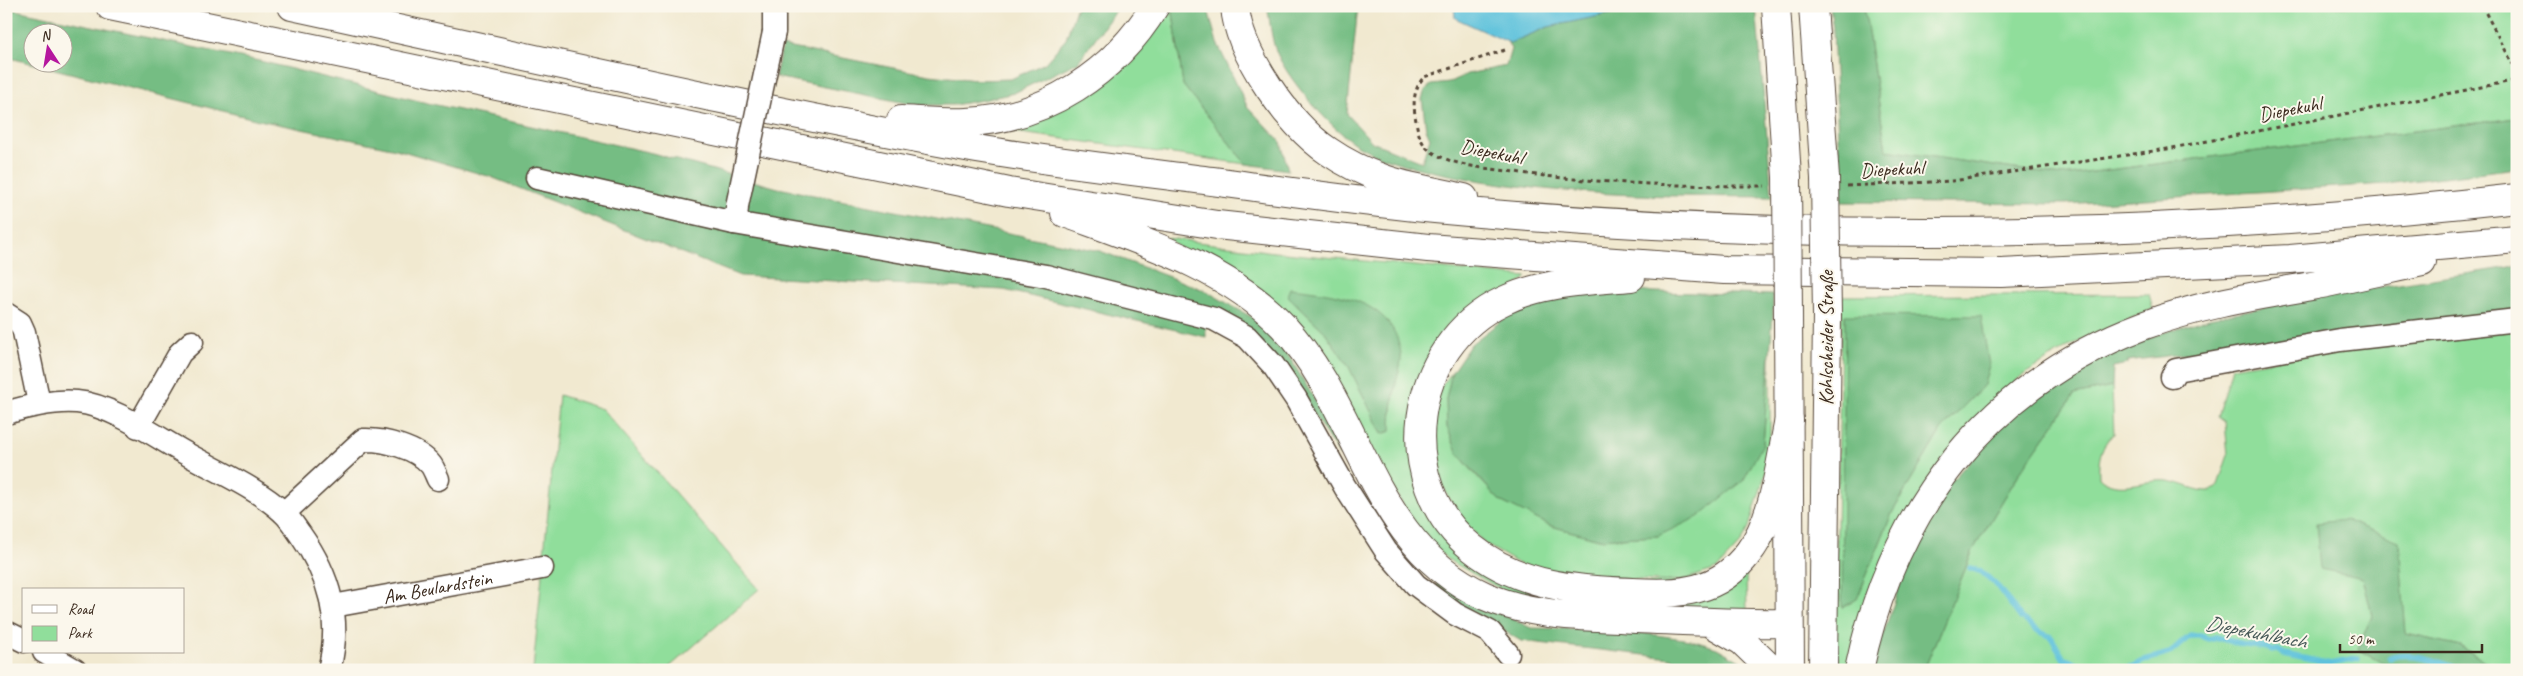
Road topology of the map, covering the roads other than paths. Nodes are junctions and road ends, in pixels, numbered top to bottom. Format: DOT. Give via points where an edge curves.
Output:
graph roads {
  1 [pos="110,6"];
  2 [pos="292,6"];
  3 [pos="774,6"];
  4 [pos="1156,6"];
  5 [pos="1235,6"];
  6 [pos="1776,6"];
  7 [pos="1813,6"];
  8 [pos="798,114"];
  9 [pos="537,178"];
  10 [pos="1009,192"];
  11 [pos="2517,198"];
  12 [pos="736,214"];
  13 [pos="1543,217"];
  14 [pos="2517,241"];
  15 [pos="1724,270"];
  16 [pos="6,314"];
  17 [pos="2517,320"];
  18 [pos="192,342"];
  19 [pos="2172,377"];
  20 [pos="39,404"];
  21 [pos="6,413"];
  22 [pos="1789,420"];
  23 [pos="138,427"];
  24 [pos="438,479"];
  25 [pos="284,513"];
  26 [pos="542,568"];
  27 [pos="333,606"];
  28 [pos="1710,623"];
  29 [pos="1789,623"];
  30 [pos="1824,623"];
  31 [pos="6,632"];
  32 [pos="22,640"];
  33 [pos="47,654"];
  34 [pos="1508,654"];
  35 [pos="75,670"];
  36 [pos="329,670"];
  37 [pos="1772,670"];
  38 [pos="1790,670"];
  39 [pos="1823,670"];
  40 [pos="1859,670"];
  1 -- 10 [label="main road"];
  2 -- 8 [label="main road"];
  3 -- 12 [label="street, bridge" via="774,32"];
  4 -- 8 [label="main road" via="1137,34 1099,72 1075,89 1021,112 968,122"];
  5 -- 13 [label="main road" via="1247,49 1266,84 1294,120 1326,151 1383,179"];
  6 -- 22 [label="main road, Kohlscheider Straße, bridge" via="1778,181 1788,315"];
  7 -- 30 [label="main road, Kohlscheider Straße, bridge" via="1834,182 1827,315"];
  8 -- 13 [label="main road" via="981,149 1150,173 1437,209"];
  9 -- 12 [label="street"];
  10 -- 15 [label="main road" via="1217,225 1428,248"];
  10 -- 28 [label="main road" via="1195,264 1224,280 1276,319 1318,372 1389,510 1428,557 1458,580 1510,606 1544,613"];
  11 -- 13 [label="main road" via="2265,220 2090,230 1913,232 1766,229"];
  12 -- 34 [label="street" via="1046,276 1204,316 1247,337 1273,365 1296,399 1345,487 1386,551 1416,585 1455,614 1490,632"];
  14 -- 15 [label="main road" via="2290,259 2001,273"];
  14 -- 40 [label="main road" via="2222,302 2184,313 2106,341 2035,382 1988,421 1943,474 1924,504 1885,582"];
  15 -- 22 [label="main road" via="1550,285 1502,301 1470,321 1444,352 1425,393 1420,439 1429,487 1448,521 1471,547 1526,579 1569,589 1692,591 1724,578 1751,551 1769,514"];
  16 -- 20 [label="street" via="20,323 24,332"];
  17 -- 19 [label="street" via="2340,340 2176,370"];
  18 -- 23 [label="street" via="180,353"];
  20 -- 21 [label="street"];
  20 -- 23 [label="street" via="78,402 107,410"];
  22 -- 29 [label="main road, Kohlscheider Straße"];
  23 -- 25 [label="street" via="254,491"];
  24 -- 25 [label="street" via="431,464 416,453 378,440 363,440"];
  25 -- 27 [label="street" via="324,573"];
  26 -- 27 [label="street, Am Beulardstein"];
  27 -- 36 [label="street" via="335,646"];
  28 -- 29 [label="main road"];
  28 -- 37 [label="main road" via="1742,641"];
  29 -- 30 [label="main road"];
  29 -- 38 [label="main road, Kohlscheider Straße"];
  30 -- 39 [label="main road, Kohlscheider Straße"];
  31 -- 32 [label="street"];
  33 -- 35 [label="street"];
}
